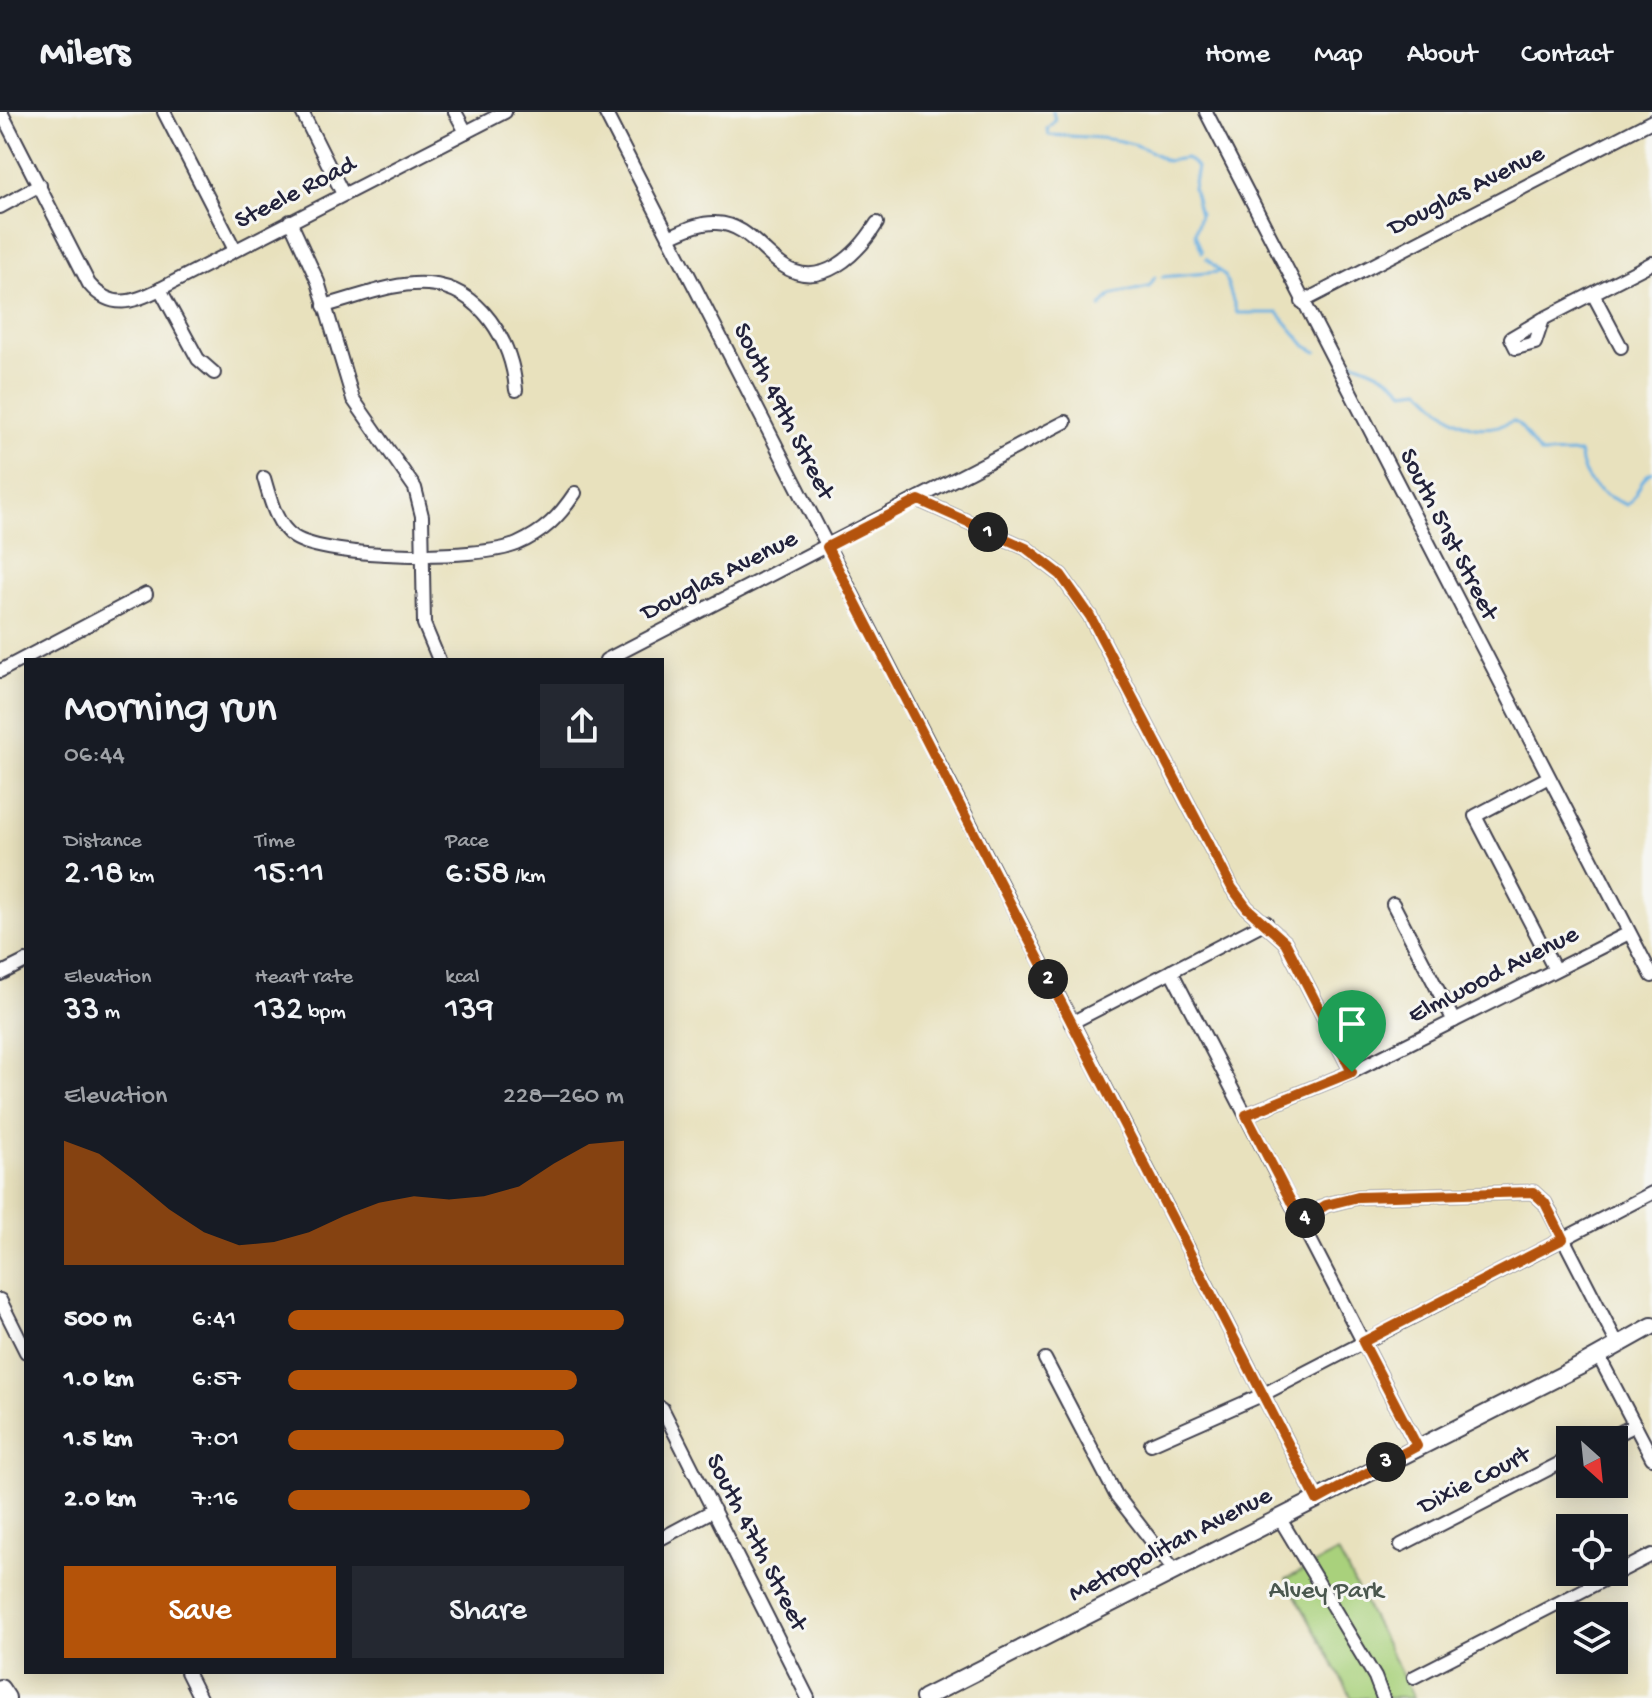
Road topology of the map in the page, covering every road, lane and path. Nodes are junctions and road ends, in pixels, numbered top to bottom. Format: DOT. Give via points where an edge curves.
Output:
graph roads {
  1 [pos="1,112"];
  2 [pos="164,112"];
  3 [pos="302,112"];
  4 [pos="455,112"];
  5 [pos="505,112"];
  6 [pos="605,112"];
  7 [pos="1206,112"];
  8 [pos="1652,121"];
  9 [pos="466,132"];
  10 [pos="40,185"];
  11 [pos="343,194"];
  12 [pos="0,207"];
  13 [pos="290,221"];
  14 [pos="877,223"];
  15 [pos="669,237"];
  16 [pos="235,250"];
  17 [pos="1652,263"];
  18 [pos="160,289"];
  19 [pos="1593,294"];
  20 [pos="1302,302"];
  21 [pos="324,306"];
  22 [pos="1543,319"];
  23 [pos="1621,347"];
  24 [pos="214,373"];
  25 [pos="516,390"];
  26 [pos="1065,422"];
  27 [pos="264,478"];
  28 [pos="575,493"];
  29 [pos="919,500"];
  30 [pos="827,547"];
  31 [pos="422,554"];
  32 [pos="146,594"];
  33 [pos="24,658"];
  34 [pos="25,658"];
  35 [pos="438,658"];
  36 [pos="610,658"];
  37 [pos="0,671"];
  38 [pos="1547,778"];
  39 [pos="1393,904"];
  40 [pos="1266,922"];
  41 [pos="1629,933"];
  42 [pos="24,962"];
  43 [pos="1554,968"];
  44 [pos="1171,971"];
  45 [pos="0,974"];
  46 [pos="1652,976"];
  47 [pos="1454,1021"];
  48 [pos="1071,1023"];
  49 [pos="1352,1072"];
  50 [pos="1246,1115"];
  51 [pos="1652,1193"];
  52 [pos="1301,1221"];
  53 [pos="1563,1239"];
  54 [pos="0,1300"];
  55 [pos="1652,1326"];
  56 [pos="1363,1342"];
  57 [pos="1617,1343"];
  58 [pos="24,1348"];
  59 [pos="1598,1355"];
  60 [pos="1045,1359"];
  61 [pos="1262,1395"];
  62 [pos="664,1412"];
  63 [pos="1635,1425"];
  64 [pos="1628,1428"];
  65 [pos="1151,1444"];
  66 [pos="1417,1446"];
  67 [pos="1652,1458"];
  68 [pos="1556,1465"];
  69 [pos="1317,1500"];
  70 [pos="714,1510"];
  71 [pos="1280,1519"];
  72 [pos="664,1537"];
  73 [pos="1401,1545"];
  74 [pos="1652,1555"];
  75 [pos="1175,1571"];
  76 [pos="188,1674"];
  77 [pos="1414,1677"];
  78 [pos="0,1689"];
  79 [pos="6,1698"];
  80 [pos="200,1698"];
  81 [pos="808,1698"];
  82 [pos="924,1698"];
  83 [pos="1383,1698"];
  1 -- 10 [label="street"];
  2 -- 16 [label="street"];
  3 -- 11 [label="street"];
  4 -- 9 [label="street"];
  5 -- 9 [label="street, Steele Road"];
  6 -- 15 [label="street, South 49th Street"];
  7 -- 20 [label="street, South 51st Street"];
  8 -- 20 [label="street, Douglas Avenue"];
  9 -- 11 [label="street, Steele Road"];
  10 -- 12 [label="street"];
  10 -- 18 [label="street, Steele Road" via="89,284 104,299 125,303"];
  11 -- 13 [label="street, Steele Road"];
  13 -- 16 [label="street, Steele Road"];
  13 -- 21 [label="street"];
  14 -- 15 [label="street" via="848,259 828,272 809,275 784,267 747,233 730,226 702,224"];
  15 -- 30 [label="street, South 49th Street"];
  16 -- 18 [label="street, Steele Road"];
  17 -- 19 [label="street"];
  18 -- 24 [label="street" via="198,359"];
  19 -- 22 [label="street"];
  19 -- 23 [label="street"];
  20 -- 38 [label="street, South 51st Street"];
  21 -- 25 [label="street" via="426,283 447,287 493,321 515,371"];
  21 -- 31 [label="street" via="353,399 415,488 422,516"];
  26 -- 29 [label="street, Douglas Avenue"];
  27 -- 31 [label="street" via="281,524 304,542 337,550"];
  28 -- 31 [label="street" via="547,528 515,545"];
  29 -- 30 [label="street, Douglas Avenue"];
  29 -- 40 [label="street" via="1026,548 1061,575 1090,616 1232,888"];
  30 -- 36 [label="street, Douglas Avenue"];
  30 -- 48 [label="street, South 49th Street"];
  31 -- 35 [label="street" via="424,624"];
  32 -- 34 [label="street"];
  33 -- 37 [label="street"];
  38 -- 41 [label="street, South 51st Street"];
  38 -- 43 [label="street" via="1475,816"];
  39 -- 47 [label="street"];
  40 -- 44 [label="street"];
  40 -- 49 [label="street" via="1285,942"];
  41 -- 43 [label="street, Elmwood Avenue"];
  41 -- 46 [label="street, South 51st Street"];
  42 -- 45 [label="street"];
  43 -- 47 [label="street, Elmwood Avenue"];
  44 -- 48 [label="street"];
  44 -- 50 [label="street"];
  47 -- 49 [label="street, Elmwood Avenue"];
  48 -- 61 [label="street, South 49th Street"];
  49 -- 50 [label="street, Elmwood Avenue"];
  50 -- 52 [label="street"];
  51 -- 53 [label="street"];
  52 -- 53 [label="street" via="1326,1205 1358,1197 1533,1192 1545,1203"];
  52 -- 56 [label="street"];
  53 -- 56 [label="street"];
  53 -- 57 [label="street"];
  54 -- 58 [label="street"];
  55 -- 57 [label="main road, Metropolitan Avenue"];
  56 -- 61 [label="street"];
  56 -- 66 [label="street"];
  57 -- 59 [label="main road, Metropolitan Avenue"];
  59 -- 63 [label="street"];
  59 -- 66 [label="main road, Metropolitan Avenue"];
  60 -- 75 [label="street" via="1116,1495"];
  61 -- 65 [label="street"];
  61 -- 69 [label="street, South 49th Street"];
  62 -- 70 [label="street, South 47th Street"];
  63 -- 64 [label="street"];
  63 -- 67 [label="street"];
  66 -- 69 [label="main road, Metropolitan Avenue"];
  68 -- 73 [label="street, Dixie Court"];
  69 -- 71 [label="main road, Metropolitan Avenue"];
  70 -- 72 [label="street"];
  70 -- 81 [label="street, South 47th Street"];
  71 -- 75 [label="main road, Metropolitan Avenue"];
  71 -- 83 [label="street"];
  74 -- 77 [label="street"];
  75 -- 82 [label="main road, Metropolitan Avenue"];
  76 -- 80 [label="street"];
  78 -- 79 [label="highway"];
}
